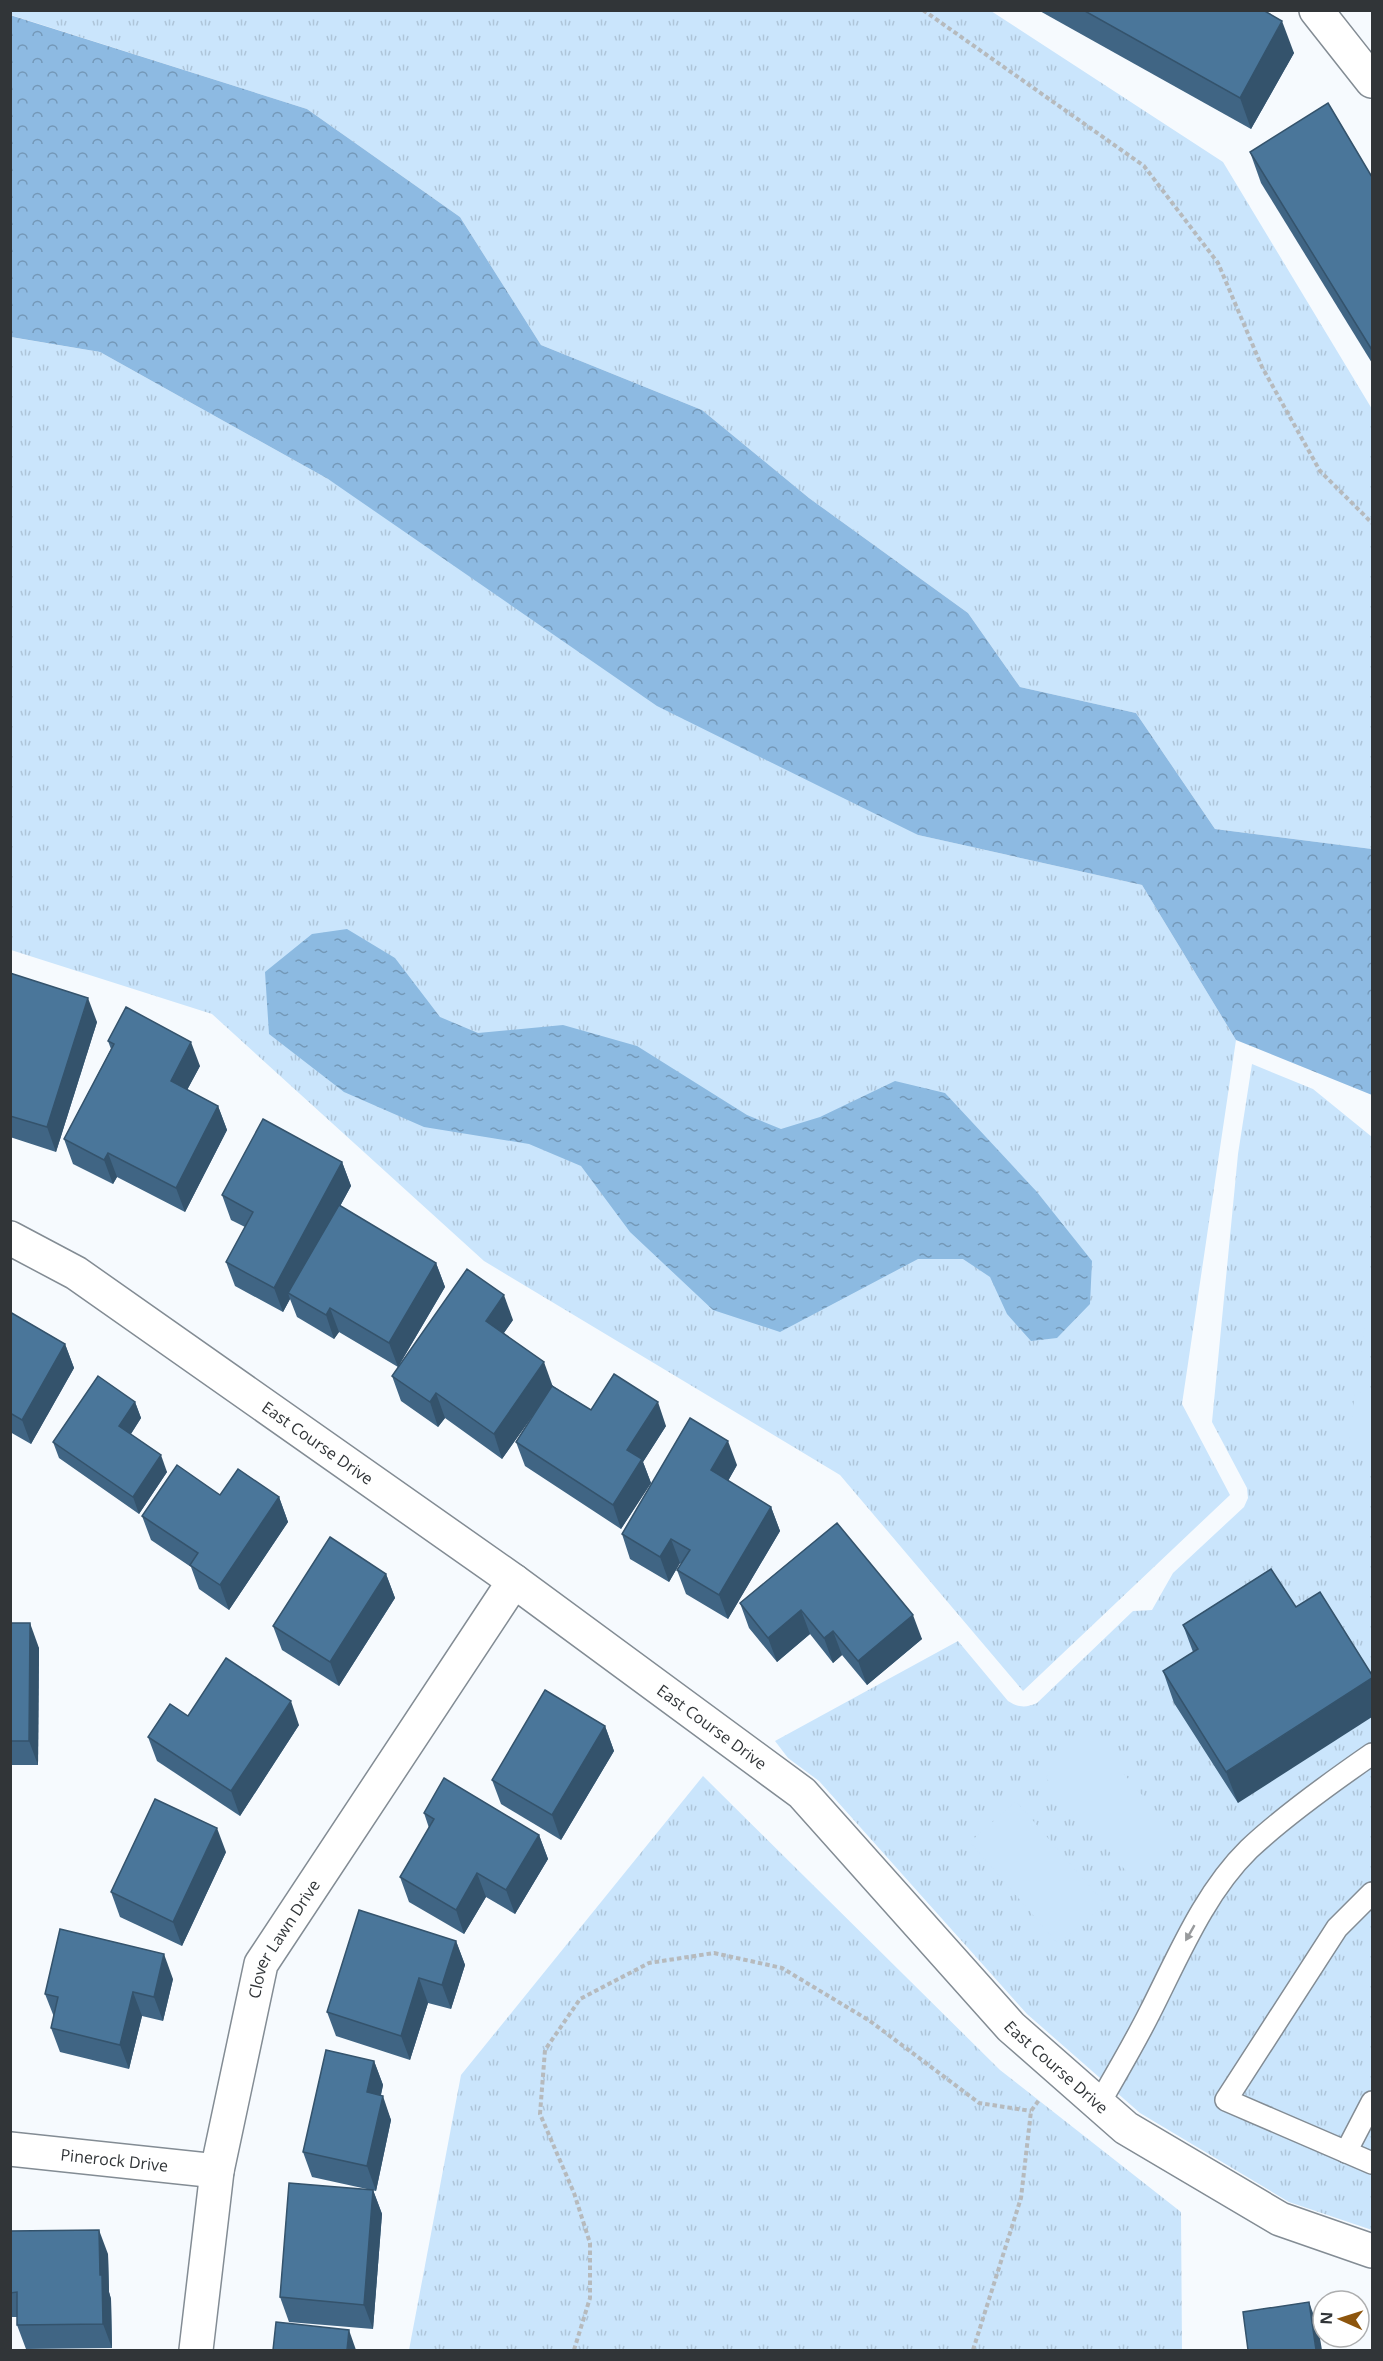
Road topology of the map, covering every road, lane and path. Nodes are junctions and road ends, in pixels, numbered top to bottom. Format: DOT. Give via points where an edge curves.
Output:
graph roads {
  1 [pos="923,10"];
  2 [pos="1316,10"];
  3 [pos="1372,81"];
  4 [pos="1372,523"];
  5 [pos="10,1238"];
  6 [pos="514,1581"];
  7 [pos="1372,1754"];
  8 [pos="1372,1893"];
  9 [pos="1372,2102"];
  10 [pos="1099,2104"];
  11 [pos="10,2149"];
  12 [pos="1346,2152"];
  13 [pos="1372,2163"];
  14 [pos="217,2171"];
  15 [pos="1372,2251"];
  16 [pos="196,2350"];
  17 [pos="574,2350"];
  18 [pos="973,2350"];
  1 -- 4 [label="path" via="1144,166 1218,263 1262,367 1320,471"];
  2 -- 3 [label="street"];
  5 -- 6 [label="street, East Course Drive" via="76,1273"];
  6 -- 10 [label="street, East Course Drive" via="802,1793 1011,2027"];
  6 -- 14 [label="street, Clover Lawn Drive" via="261,1964"];
  7 -- 10 [label="lane, one-way" via="1249,1849 1221,1883"];
  8 -- 12 [label="lane" via="1337,1928 1226,2100"];
  9 -- 12 [label="lane"];
  10 -- 15 [label="street, East Course Drive" via="1126,2128 1280,2219"];
  11 -- 14 [label="street, Pinerock Drive"];
  12 -- 13 [label="lane"];
  14 -- 16 [label="street, Clover Lawn Drive"];
  17 -- 18 [label="path" via="590,2298 590,2243 574,2193 540,2114 545,2050 580,1999 650,1962 714,1953 782,1968 870,2021 979,2103 1031,2111 1021,2198"];
}
